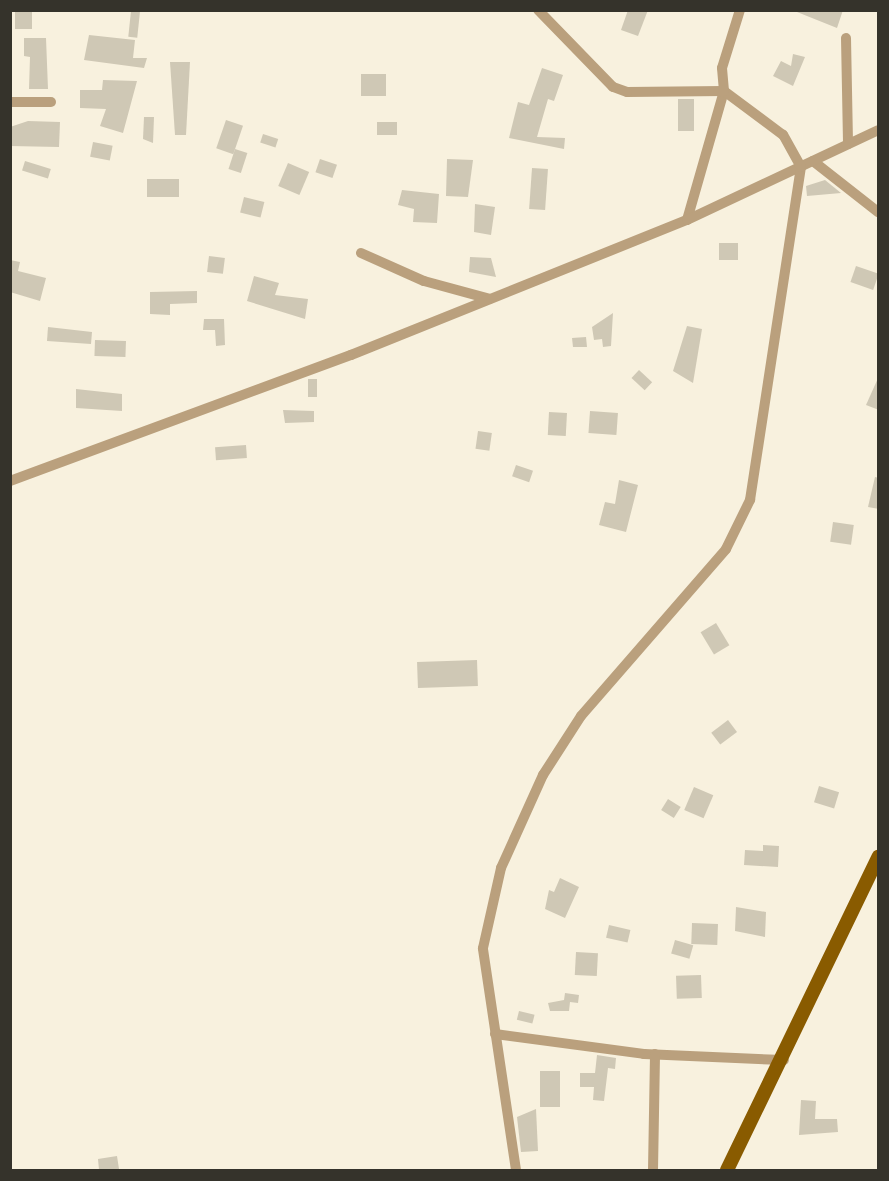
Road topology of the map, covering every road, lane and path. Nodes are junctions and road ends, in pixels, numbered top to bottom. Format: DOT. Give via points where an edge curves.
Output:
graph roads {
  1 [pos="538,10"];
  2 [pos="740,10"];
  3 [pos="846,38"];
  4 [pos="724,91"];
  5 [pos="10,102"];
  6 [pos="51,102"];
  7 [pos="879,130"];
  8 [pos="848,144"];
  9 [pos="813,161"];
  10 [pos="801,167"];
  11 [pos="879,212"];
  12 [pos="687,220"];
  13 [pos="361,253"];
  14 [pos="490,299"];
  15 [pos="10,481"];
  16 [pos="879,857"];
  17 [pos="495,1034"];
  18 [pos="655,1054"];
  19 [pos="784,1060"];
  20 [pos="516,1170"];
  21 [pos="653,1170"];
  22 [pos="727,1170"];
  1 -- 4 [label="street" via="613,87 627,92"];
  2 -- 4 [label="street" via="722,68"];
  3 -- 8 [label="street"];
  4 -- 10 [label="street" via="783,135"];
  4 -- 12 [label="street"];
  5 -- 6 [label="street"];
  7 -- 8 [label="street"];
  8 -- 9 [label="street"];
  9 -- 10 [label="street"];
  9 -- 11 [label="street"];
  10 -- 12 [label="street"];
  10 -- 17 [label="street" via="750,500 726,549 581,716 543,775 501,868 488,917 484,968"];
  12 -- 14 [label="street"];
  13 -- 14 [label="street" via="424,281"];
  14 -- 15 [label="street"];
  16 -- 19 [label="main road"];
  17 -- 18 [label="street"];
  17 -- 20 [label="street"];
  18 -- 19 [label="street"];
  18 -- 21 [label="street"];
  19 -- 22 [label="main road"];
}
